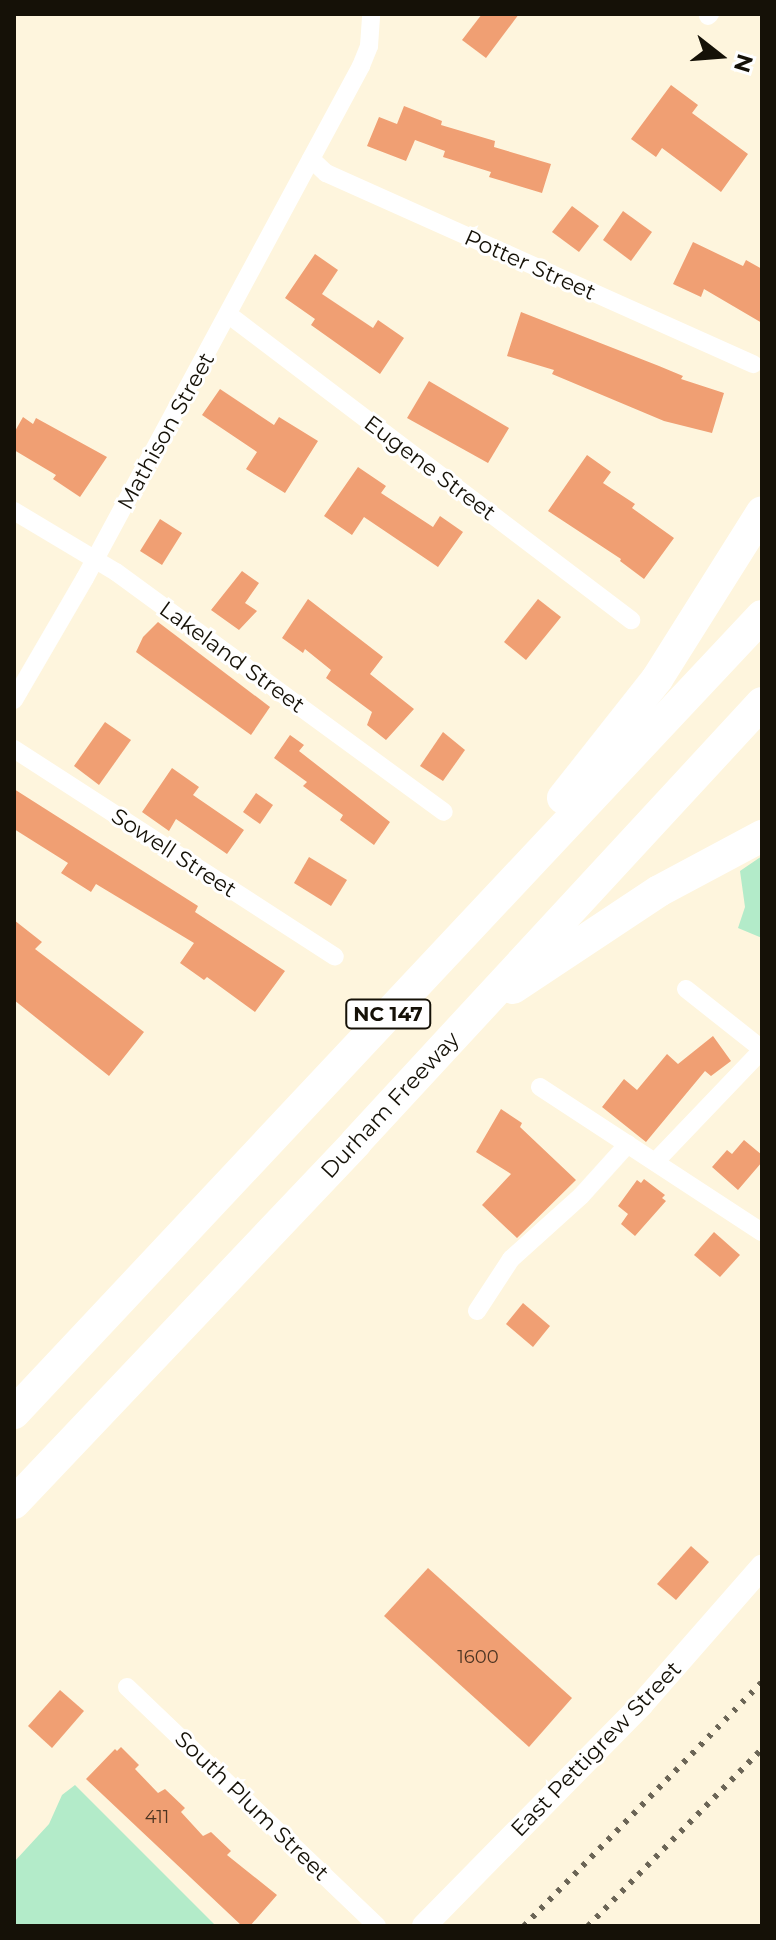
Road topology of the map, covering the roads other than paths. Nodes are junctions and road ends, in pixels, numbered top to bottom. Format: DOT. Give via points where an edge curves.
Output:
graph roads {
  1 [pos="371,14"];
  2 [pos="311,159"];
  3 [pos="229,315"];
  4 [pos="753,364"];
  5 [pos="14,511"];
  6 [pos="762,512"];
  7 [pos="96,559"];
  8 [pos="762,616"];
  9 [pos="631,620"];
  10 [pos="14,700"];
  11 [pos="762,703"];
  12 [pos="14,749"];
  13 [pos="444,812"];
  14 [pos="762,836"];
  15 [pos="498,896"];
  16 [pos="335,957"];
  17 [pos="686,989"];
  18 [pos="474,1014"];
  19 [pos="762,1049"];
  20 [pos="540,1087"];
  21 [pos="628,1144"];
  22 [pos="655,1162"];
  23 [pos="762,1232"];
  24 [pos="477,1311"];
  25 [pos="14,1413"];
  26 [pos="14,1503"];
  27 [pos="762,1567"];
  28 [pos="127,1687"];
  29 [pos="377,1926"];
  30 [pos="424,1926"];
  1 -- 2 [label="street, Mathison Street" via="369,46 361,66"];
  2 -- 3 [label="street, Mathison Street"];
  2 -- 4 [label="street, Potter Street" via="326,173"];
  3 -- 7 [label="street, Mathison Street"];
  3 -- 9 [label="street, Eugene Street"];
  5 -- 7 [label="street, Lakeland Street"];
  6 -- 15 [label="highway" via="657,679 539,827"];
  7 -- 10 [label="street, Mathison Street"];
  7 -- 13 [label="street, Lakeland Street"];
  8 -- 15 [label="highway, NC 147"];
  11 -- 18 [label="highway, Durham Freeway / NC 147"];
  12 -- 16 [label="street, Sowell Street"];
  14 -- 18 [label="highway" via="659,891"];
  15 -- 25 [label="highway, NC 147"];
  17 -- 19 [label="street"];
  18 -- 26 [label="highway, Durham Freeway / NC 147"];
  19 -- 22 [label="street"];
  20 -- 21 [label="street"];
  21 -- 22 [label="street"];
  21 -- 24 [label="street" via="581,1196 511,1259"];
  22 -- 23 [label="street"];
  27 -- 30 [label="street, East Pettigrew Street" via="641,1705"];
  28 -- 29 [label="street, South Plum Street"];
}
